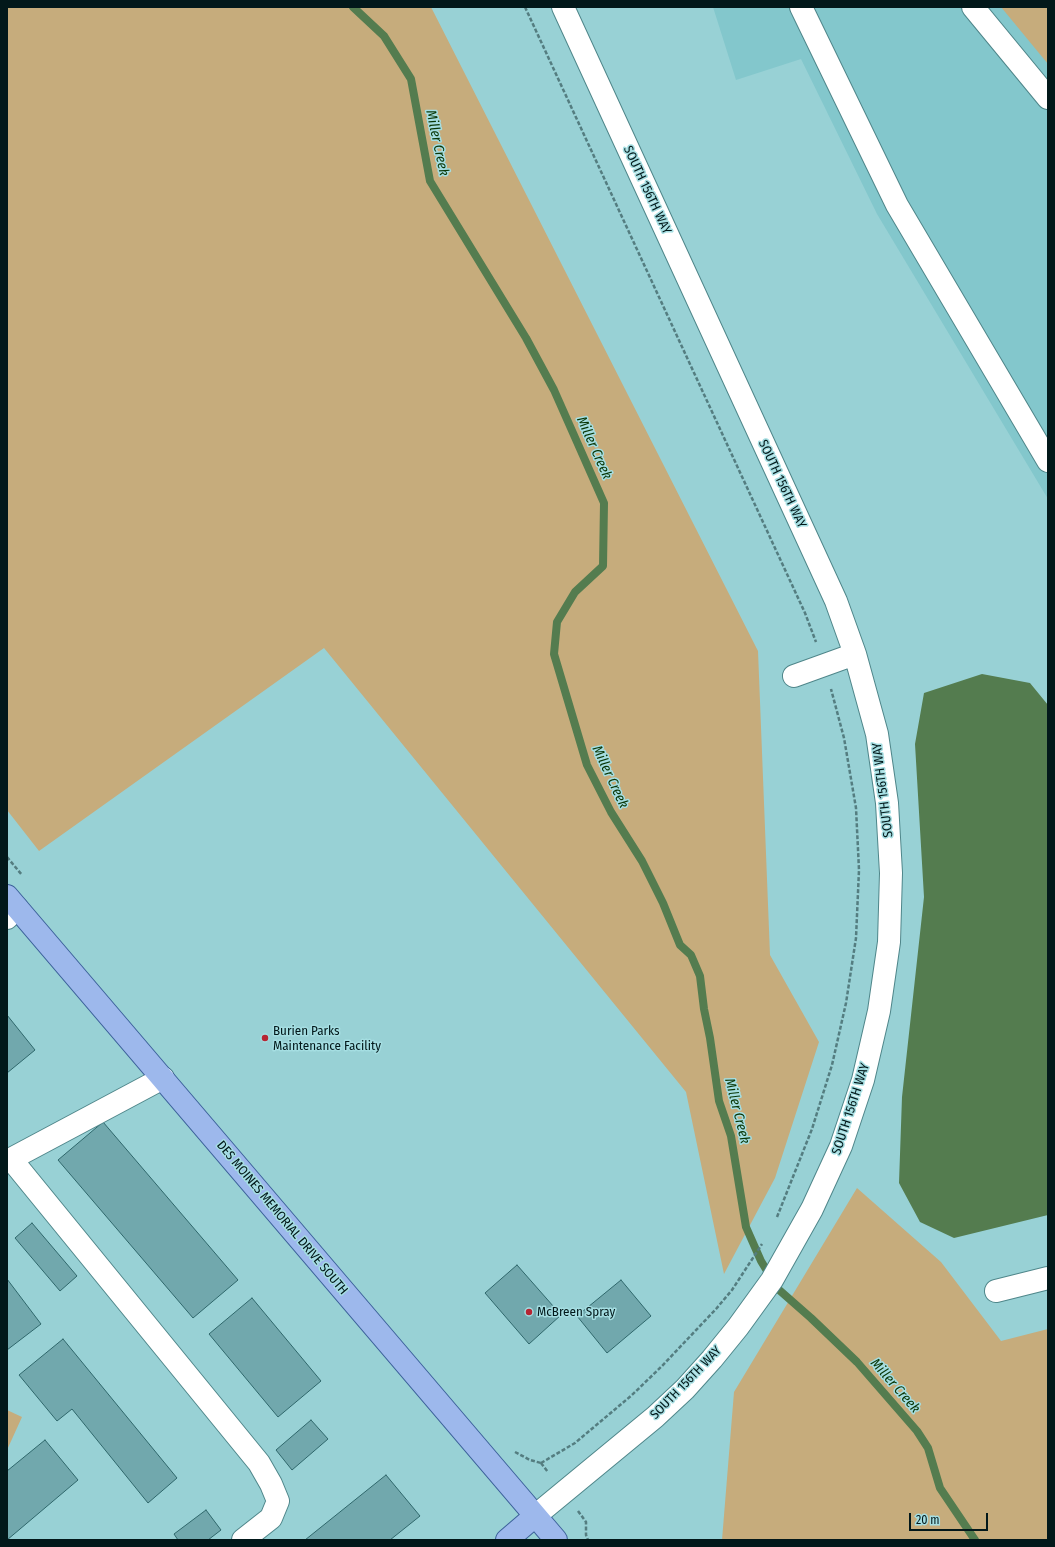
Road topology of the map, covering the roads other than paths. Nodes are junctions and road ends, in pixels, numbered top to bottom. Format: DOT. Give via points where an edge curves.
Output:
graph roads {
  1 [pos="563,7"];
  2 [pos="801,7"];
  3 [pos="973,7"];
  4 [pos="1048,98"];
  5 [pos="1048,460"];
  6 [pos="855,654"];
  7 [pos="794,676"];
  8 [pos="10,907"];
  9 [pos="163,1078"];
  10 [pos="9,1160"];
  11 [pos="1048,1278"];
  12 [pos="996,1291"];
  13 [pos="535,1516"];
  14 [pos="243,1540"];
  15 [pos="507,1540"];
  16 [pos="556,1540"];
  1 -- 6 [label="street, SOUTH 156TH WAY" via="836,601"];
  2 -- 5 [label="street" via="897,205"];
  3 -- 4 [label="street"];
  6 -- 7 [label="street"];
  6 -- 13 [label="street, SOUTH 156TH WAY" via="877,734 888,803 891,873 888,942 879,1011 863,1080 841,1146 812,1209 772,1280 712,1359 655,1417"];
  8 -- 9 [label="main road, DES MOINES MEMORIAL DRIVE SOUTH"];
  9 -- 10 [label="street"];
  9 -- 13 [label="main road, DES MOINES MEMORIAL DRIVE SOUTH"];
  10 -- 14 [label="street" via="259,1463 278,1501 271,1518"];
  11 -- 12 [label="street"];
  13 -- 15 [label="main road"];
  13 -- 16 [label="main road, DES MOINES MEMORIAL DRIVE SOUTH"];
}
